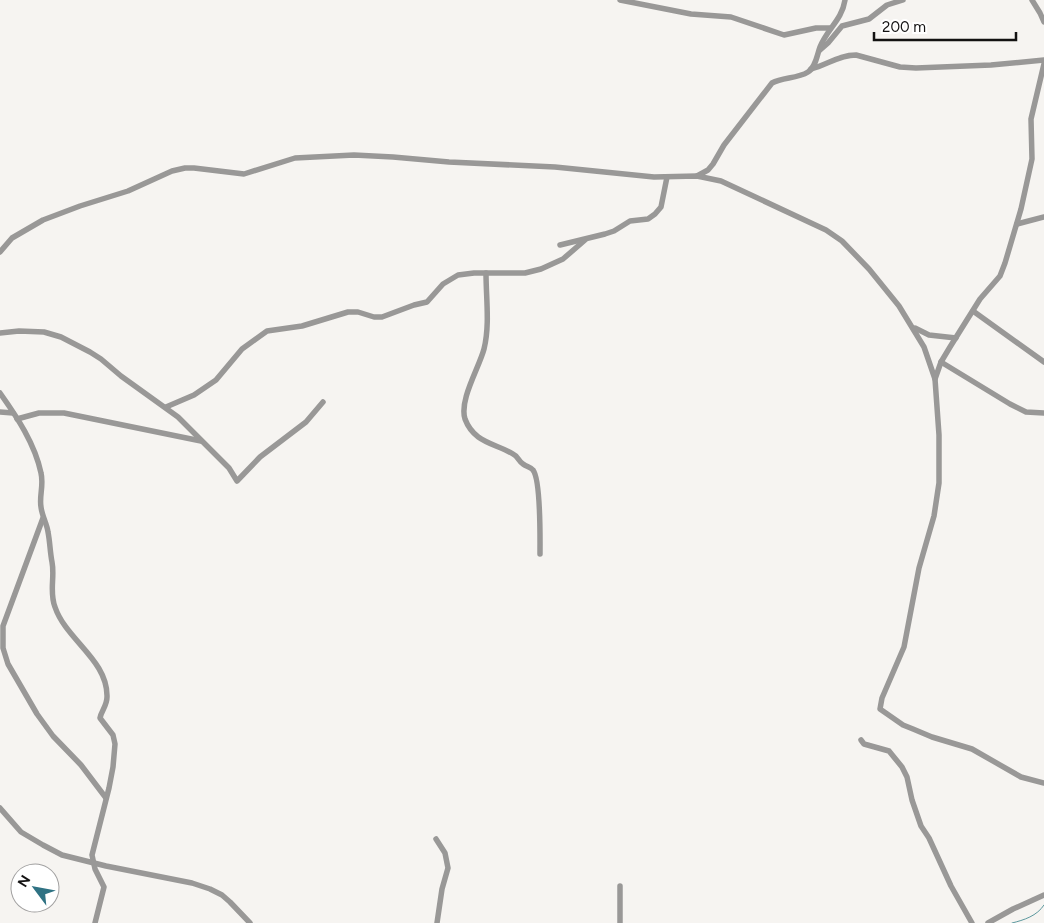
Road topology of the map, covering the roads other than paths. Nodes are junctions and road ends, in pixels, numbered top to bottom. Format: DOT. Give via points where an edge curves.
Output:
graph roads {
  1 [pos="620,0"];
  2 [pos="844,0"];
  3 [pos="903,0"];
  4 [pos="1032,0"];
  5 [pos="1044,22"];
  6 [pos="830,28"];
  7 [pos="818,52"];
  8 [pos="1044,60"];
  9 [pos="1044,64"];
  10 [pos="812,69"];
  11 [pos="697,176"];
  12 [pos="667,177"];
  13 [pos="1044,217"];
  14 [pos="1017,224"];
  15 [pos="585,240"];
  16 [pos="560,245"];
  17 [pos="0,252"];
  18 [pos="486,273"];
  19 [pos="973,311"];
  20 [pos="913,327"];
  21 [pos="1,332"];
  22 [pos="956,338"];
  23 [pos="941,362"];
  24 [pos="1044,362"];
  25 [pos="935,379"];
  26 [pos="0,393"];
  27 [pos="323,402"];
  28 [pos="166,407"];
  29 [pos="0,412"];
  30 [pos="13,412"];
  31 [pos="1044,412"];
  32 [pos="16,419"];
  33 [pos="201,441"];
  34 [pos="43,518"];
  35 [pos="540,554"];
  36 [pos="861,740"];
  37 [pos="1044,783"];
  38 [pos="106,798"];
  39 [pos="0,808"];
  40 [pos="436,839"];
  41 [pos="93,862"];
  42 [pos="620,886"];
  43 [pos="1044,895"];
  44 [pos="95,923"];
  45 [pos="250,923"];
  46 [pos="437,923"];
  47 [pos="620,923"];
  48 [pos="972,923"];
  49 [pos="988,923"];
  1 -- 6 [label="street" via="690,14 731,17 780,34"];
  2 -- 6 [label="street" via="842,13"];
  3 -- 7 [label="street" via="888,5 869,18 842,26"];
  4 -- 5 [label="street"];
  6 -- 7 [label="street"];
  7 -- 10 [label="street"];
  8 -- 10 [label="street" via="916,68 848,55"];
  9 -- 14 [label="street" via="1033,104 1032,159"];
  10 -- 11 [label="street" via="802,75 781,78 768,87 713,164"];
  11 -- 12 [label="street"];
  11 -- 20 [label="street" via="721,181 746,192 842,241 869,269"];
  12 -- 15 [label="street" via="663,198 655,214"];
  12 -- 17 [label="street" via="372,155 295,158 244,174 185,168 43,220 12,238"];
  13 -- 14 [label="street"];
  14 -- 19 [label="street" via="1002,270"];
  15 -- 16 [label="street"];
  15 -- 18 [label="street" via="563,259 541,269"];
  18 -- 28 [label="street" via="458,275 443,284 427,302 382,318 348,312 302,326 266,331 242,349 216,380 194,395"];
  18 -- 35 [label="street" via="486,338 465,401 465,418 483,440 513,454 535,473"];
  19 -- 22 [label="street"];
  19 -- 24 [label="street"];
  20 -- 22 [label="street" via="929,335"];
  20 -- 25 [label="street"];
  21 -- 28 [label="street" via="44,332 61,337 101,359"];
  22 -- 23 [label="street"];
  23 -- 25 [label="street"];
  23 -- 31 [label="street" via="1026,412"];
  25 -- 37 [label="street" via="939,483 934,516 919,568 904,647 880,709 903,725 972,749 1020,777"];
  26 -- 30 [label="street"];
  27 -- 33 [label="street" via="306,422 260,457 239,481"];
  28 -- 33 [label="street"];
  29 -- 30 [label="street"];
  30 -- 32 [label="street"];
  32 -- 33 [label="street" via="40,413 64,413"];
  32 -- 34 [label="street" via="32,446 41,471"];
  34 -- 38 [label="street" via="52,564 54,608 102,673 107,693 107,704 100,718 113,735 115,744"];
  34 -- 38 [label="street" via="3,626 3,648 8,664 37,714"];
  36 -- 48 [label="street" via="864,744 889,751 902,767 921,826"];
  38 -- 41 [label="street" via="93,846"];
  39 -- 41 [label="street" via="32,838 62,855"];
  40 -- 46 [label="street" via="445,854 448,868"];
  41 -- 44 [label="street" via="104,887"];
  41 -- 45 [label="street" via="210,889 222,895"];
  42 -- 47 [label="street"];
  43 -- 49 [label="street"];
}
